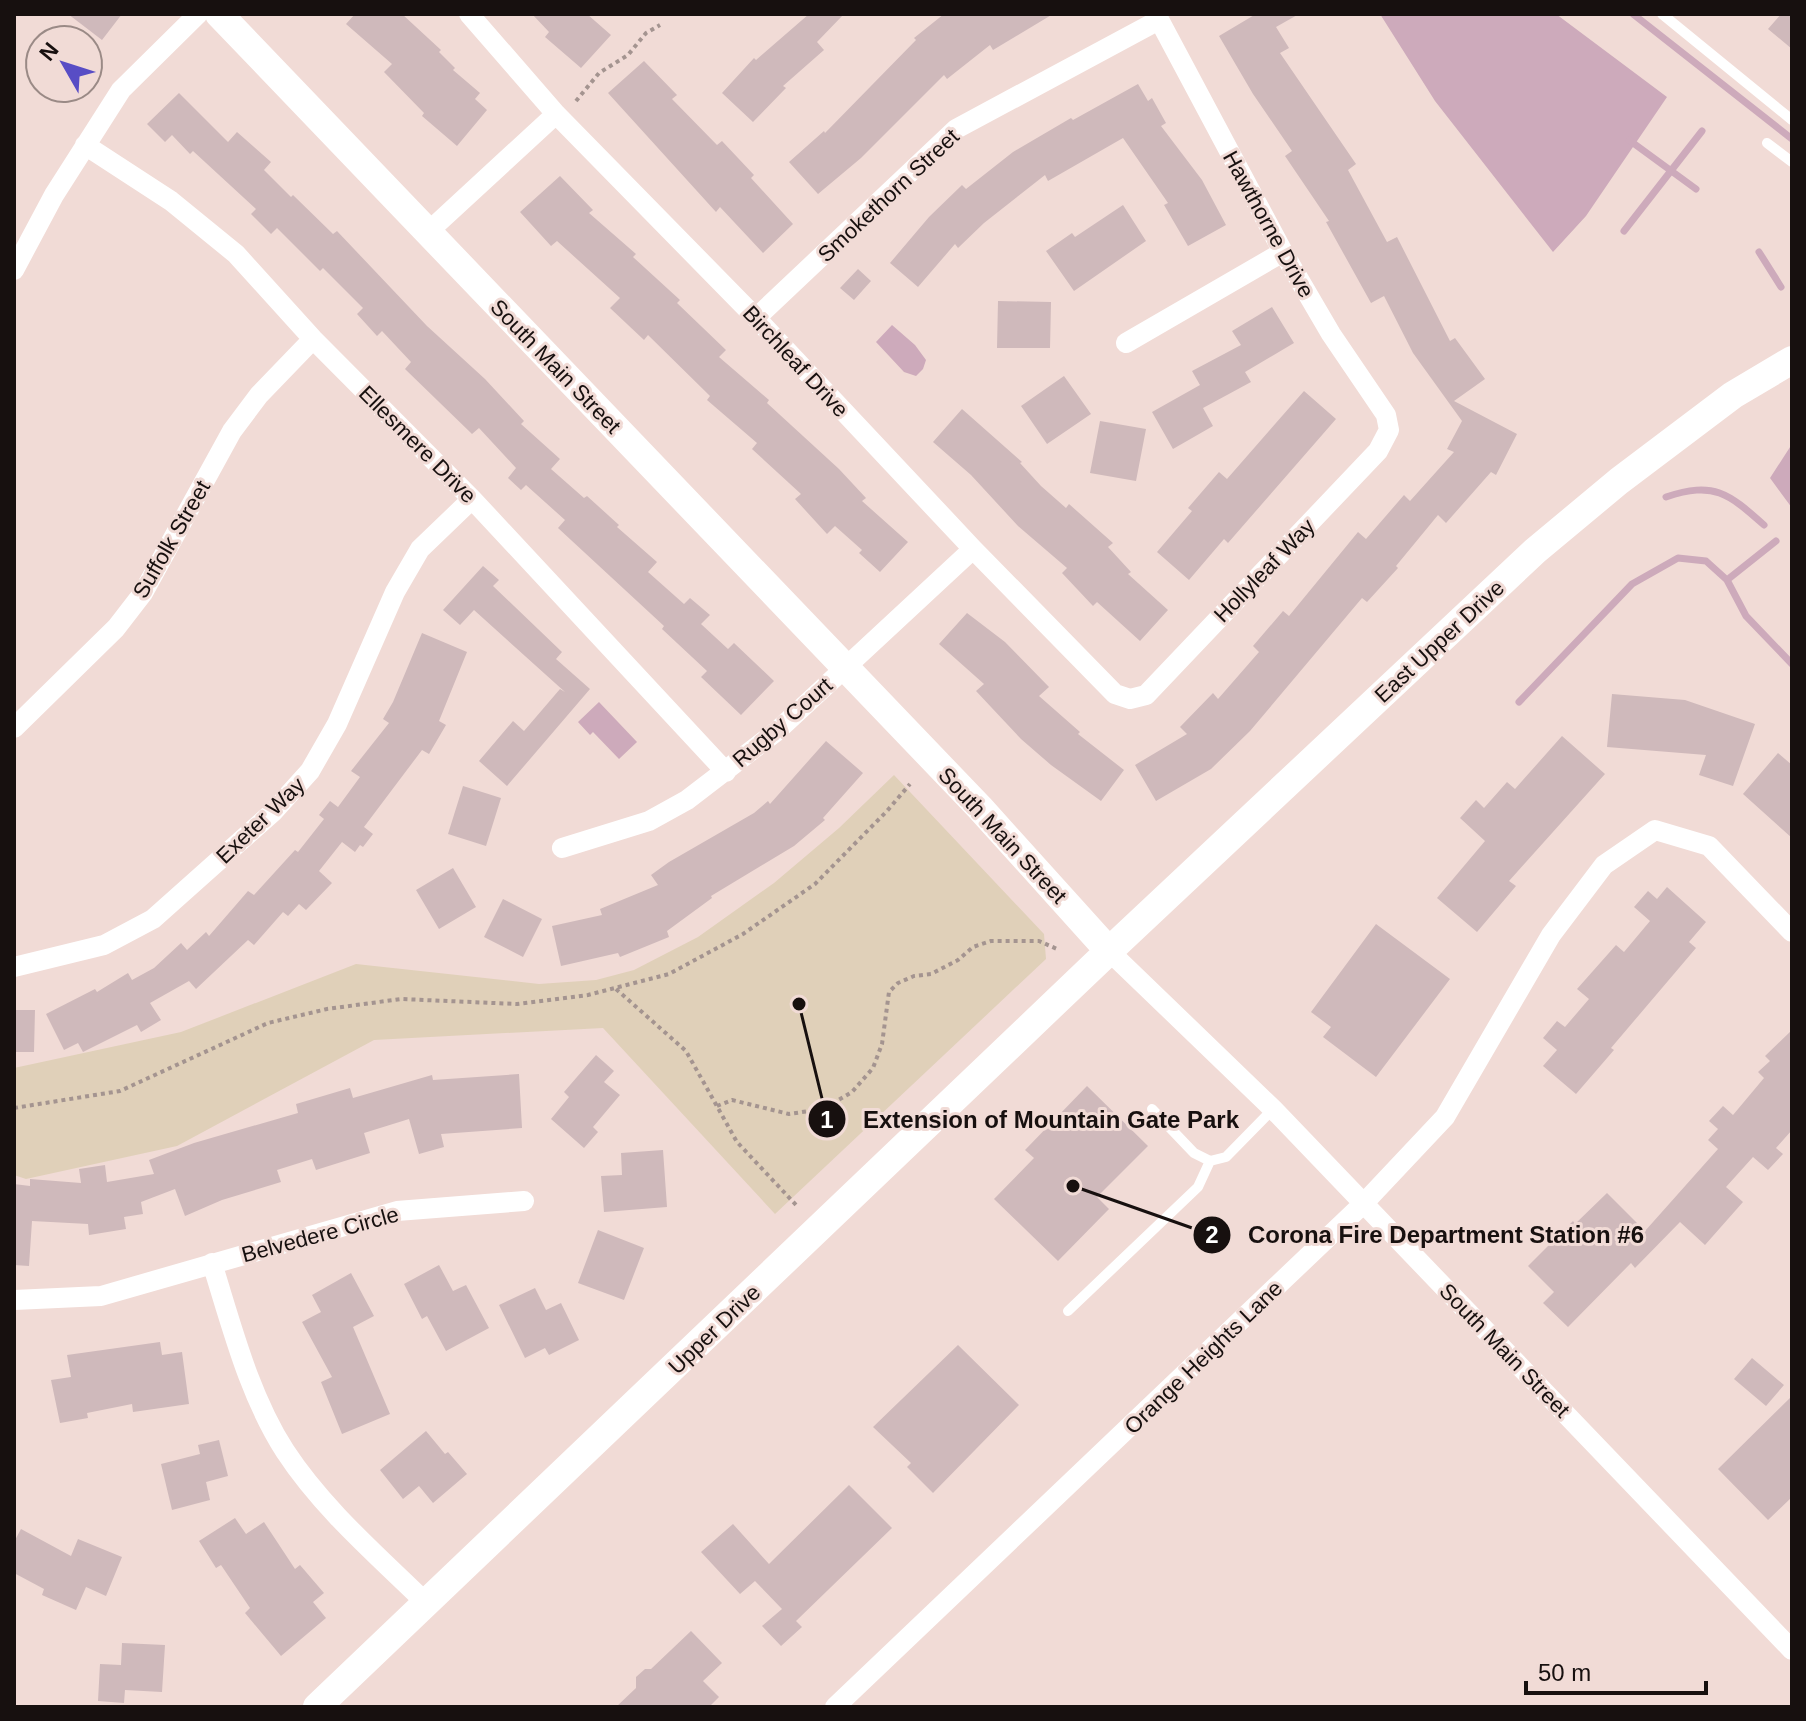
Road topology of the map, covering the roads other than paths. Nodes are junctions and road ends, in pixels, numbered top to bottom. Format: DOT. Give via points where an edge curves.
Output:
graph roads {
  1 [pos="198,14"];
  2 [pos="219,14"];
  3 [pos="469,14"];
  4 [pos="1662,14"];
  5 [pos="1157,17"];
  6 [pos="556,114"];
  7 [pos="1792,120"];
  8 [pos="1767,143"];
  9 [pos="85,145"];
  10 [pos="1792,162"];
  11 [pos="428,232"];
  12 [pos="1283,252"];
  13 [pos="14,270"];
  14 [pos="756,318"];
  15 [pos="313,339"];
  16 [pos="1126,343"];
  17 [pos="1792,360"];
  18 [pos="1389,430"];
  19 [pos="472,499"];
  20 [pos="973,549"];
  21 [pos="845,668"];
  22 [pos="1130,699"];
  23 [pos="14,728"];
  24 [pos="726,772"];
  25 [pos="562,848"];
  26 [pos="1792,932"];
  27 [pos="1109,951"];
  28 [pos="14,967"];
  29 [pos="1152,1109"];
  30 [pos="1273,1109"];
  31 [pos="1210,1161"];
  32 [pos="524,1201"];
  33 [pos="1364,1203"];
  34 [pos="212,1263"];
  35 [pos="14,1300"];
  36 [pos="1068,1311"];
  37 [pos="426,1603"];
  38 [pos="1792,1650"];
  39 [pos="317,1707"];
  40 [pos="835,1707"];
  1 -- 9 [label="street" via="121,90"];
  2 -- 11 [label="main road, South Main Street"];
  3 -- 6 [label="street, Birchleaf Drive"];
  4 -- 7 [label="lane"];
  5 -- 12 [label="street, Hawthorne Drive"];
  5 -- 14 [label="street, Smokethorn Street" via="956,129"];
  6 -- 11 [label="street"];
  6 -- 14 [label="street, Birchleaf Drive"];
  8 -- 10 [label="lane"];
  9 -- 13 [label="street"];
  9 -- 15 [label="street, Ellesmere Drive" via="171,201 236,254"];
  11 -- 21 [label="main road, South Main Street"];
  12 -- 16 [label="street"];
  12 -- 18 [label="street, Hawthorne Drive" via="1386,415"];
  14 -- 20 [label="street, Birchleaf Drive"];
  15 -- 19 [label="street, Ellesmere Drive"];
  15 -- 23 [label="street, Suffolk Street" via="232,431 143,593 116,628"];
  17 -- 27 [label="main road, East Upper Drive" via="1733,395 1535,551"];
  18 -- 22 [label="street, Hollyleaf Way" via="1378,451 1146,695"];
  19 -- 24 [label="street, Ellesmere Drive"];
  19 -- 28 [label="street, Exeter Way" via="420,549 395,592 337,724 310,771 273,812 153,919 104,945"];
  20 -- 21 [label="street, Rugby Court"];
  20 -- 22 [label="street, Birchleaf Drive" via="1115,694"];
  21 -- 24 [label="street, Rugby Court"];
  21 -- 27 [label="main road, South Main Street"];
  24 -- 25 [label="street, Rugby Court" via="649,821"];
  26 -- 33 [label="street, Orange Heights Lane" via="1709,846 1655,830 1604,865 1551,935 1445,1117"];
  27 -- 30 [label="street, South Main Street"];
  27 -- 37 [label="main road, Upper Drive"];
  29 -- 31 [label="lane" via="1194,1153"];
  30 -- 31 [label="lane" via="1226,1157"];
  30 -- 33 [label="street, South Main Street"];
  31 -- 36 [label="lane" via="1198,1187"];
  32 -- 34 [label="street, Belvedere Circle" via="397,1211"];
  33 -- 38 [label="street, South Main Street"];
  33 -- 40 [label="street, Orange Heights Lane"];
  34 -- 35 [label="street, Belvedere Circle" via="101,1296"];
  34 -- 37 [label="street" via="252,1386 285,1450 329,1507"];
  37 -- 39 [label="main road, Upper Drive"];
}
